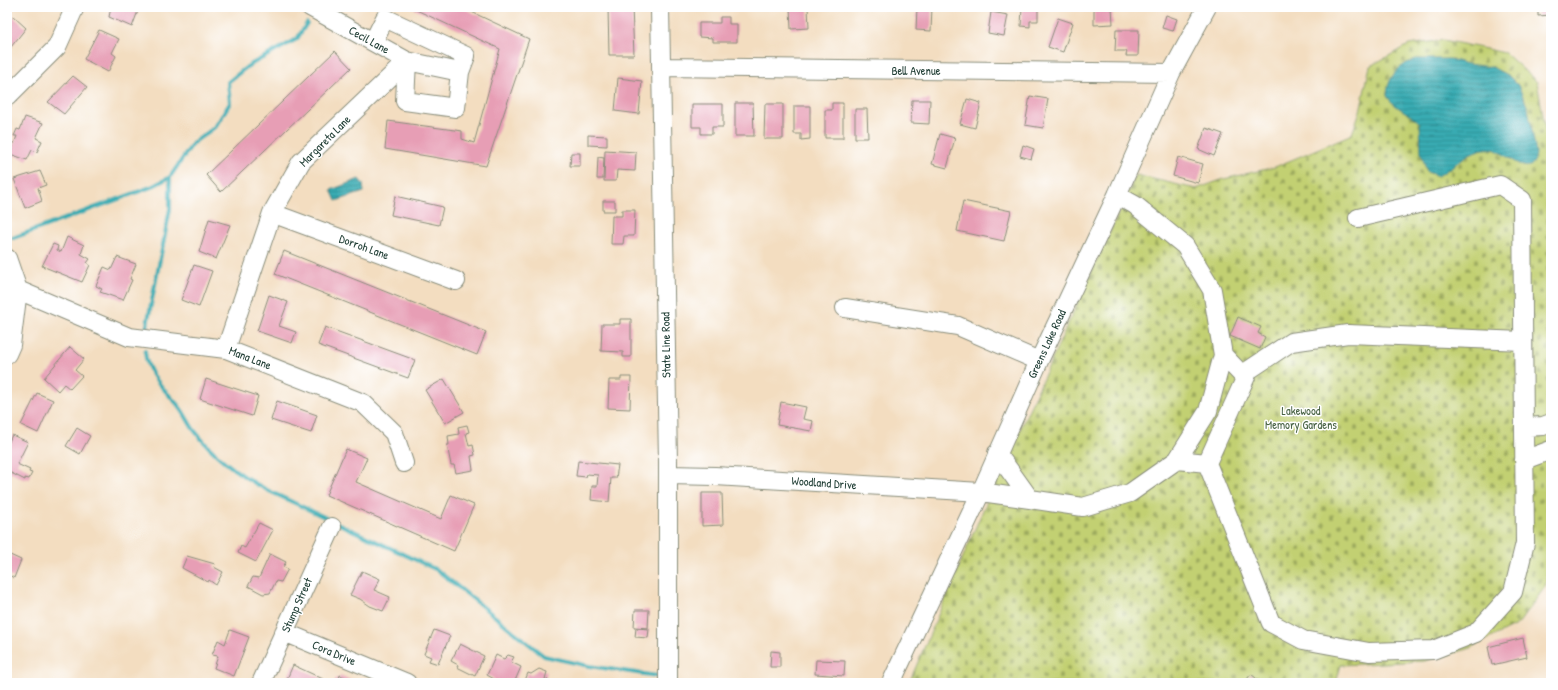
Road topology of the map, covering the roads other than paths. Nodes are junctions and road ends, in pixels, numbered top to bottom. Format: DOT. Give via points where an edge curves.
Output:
graph roads {
  1 [pos="75,7"];
  2 [pos="310,7"];
  3 [pos="660,7"];
  4 [pos="1207,7"];
  5 [pos="372,42"];
  6 [pos="407,62"];
  7 [pos="662,67"];
  8 [pos="460,72"];
  9 [pos="1172,73"];
  10 [pos="7,97"];
  11 [pos="1117,195"];
  12 [pos="272,213"];
  13 [pos="1358,218"];
  14 [pos="7,258"];
  15 [pos="456,281"];
  16 [pos="18,290"];
  17 [pos="845,308"];
  18 [pos="1523,341"];
  19 [pos="226,349"];
  20 [pos="7,354"];
  21 [pos="1223,355"];
  22 [pos="1039,361"];
  23 [pos="1246,378"];
  24 [pos="1551,423"];
  25 [pos="1524,427"];
  26 [pos="1551,450"];
  27 [pos="997,453"];
  28 [pos="1177,460"];
  29 [pos="1524,460"];
  30 [pos="404,463"];
  31 [pos="1207,463"];
  32 [pos="668,475"];
  33 [pos="981,492"];
  34 [pos="1030,499"];
  35 [pos="332,527"];
  36 [pos="284,632"];
  37 [pos="261,683"];
  38 [pos="406,683"];
  39 [pos="668,683"];
  40 [pos="890,683"];
  1 -- 10 [label="street" via="57,47"];
  2 -- 5 [label="street, Cecil Lane"];
  3 -- 7 [label="street, State Line Road"];
  4 -- 9 [label="street, Greens Lake Road"];
  5 -- 6 [label="street, Cecil Lane"];
  5 -- 8 [label="street" via="385,18 466,56"];
  6 -- 8 [label="street, Cecil Lane"];
  6 -- 8 [label="street" via="405,101 456,108"];
  6 -- 12 [label="street, Margareta Lane" via="301,162"];
  7 -- 9 [label="street, Bell Avenue"];
  7 -- 32 [label="street, State Line Road"];
  9 -- 11 [label="street, Greens Lake Road"];
  11 -- 21 [label="street" via="1135,205 1185,246 1212,290"];
  11 -- 22 [label="street, Greens Lake Road"];
  12 -- 15 [label="street, Dorroh Lane"];
  12 -- 19 [label="street, Margareta Lane"];
  13 -- 18 [label="street" via="1500,185 1522,200"];
  14 -- 16 [label="street"];
  16 -- 19 [label="street, Mana Lane" via="129,337"];
  16 -- 20 [label="street" via="11,345"];
  17 -- 22 [label="street" via="958,326"];
  18 -- 23 [label="street" via="1348,334 1291,342 1249,370"];
  18 -- 25 [label="street"];
  19 -- 30 [label="street, Mana Lane" via="363,403 394,433"];
  21 -- 23 [label="street"];
  21 -- 28 [label="street" via="1208,412"];
  22 -- 27 [label="street, Greens Lake Road"];
  23 -- 31 [label="street"];
  24 -- 25 [label="street"];
  25 -- 29 [label="street"];
  26 -- 29 [label="street"];
  27 -- 33 [label="street, Greens Lake Road"];
  27 -- 34 [label="street"];
  28 -- 31 [label="street"];
  28 -- 34 [label="street, Woodland Drive" via="1130,493 1084,507"];
  29 -- 31 [label="street" via="1525,543 1513,592 1476,633 1432,650 1369,652 1303,640 1271,623"];
  32 -- 33 [label="street, Woodland Drive"];
  32 -- 39 [label="street, State Line Road"];
  33 -- 34 [label="street, Woodland Drive"];
  33 -- 40 [label="street, Greens Lake Road"];
  35 -- 36 [label="street, Stump Street"];
  36 -- 37 [label="street, Stump Street"];
  36 -- 38 [label="street, Cora Drive"];
}
